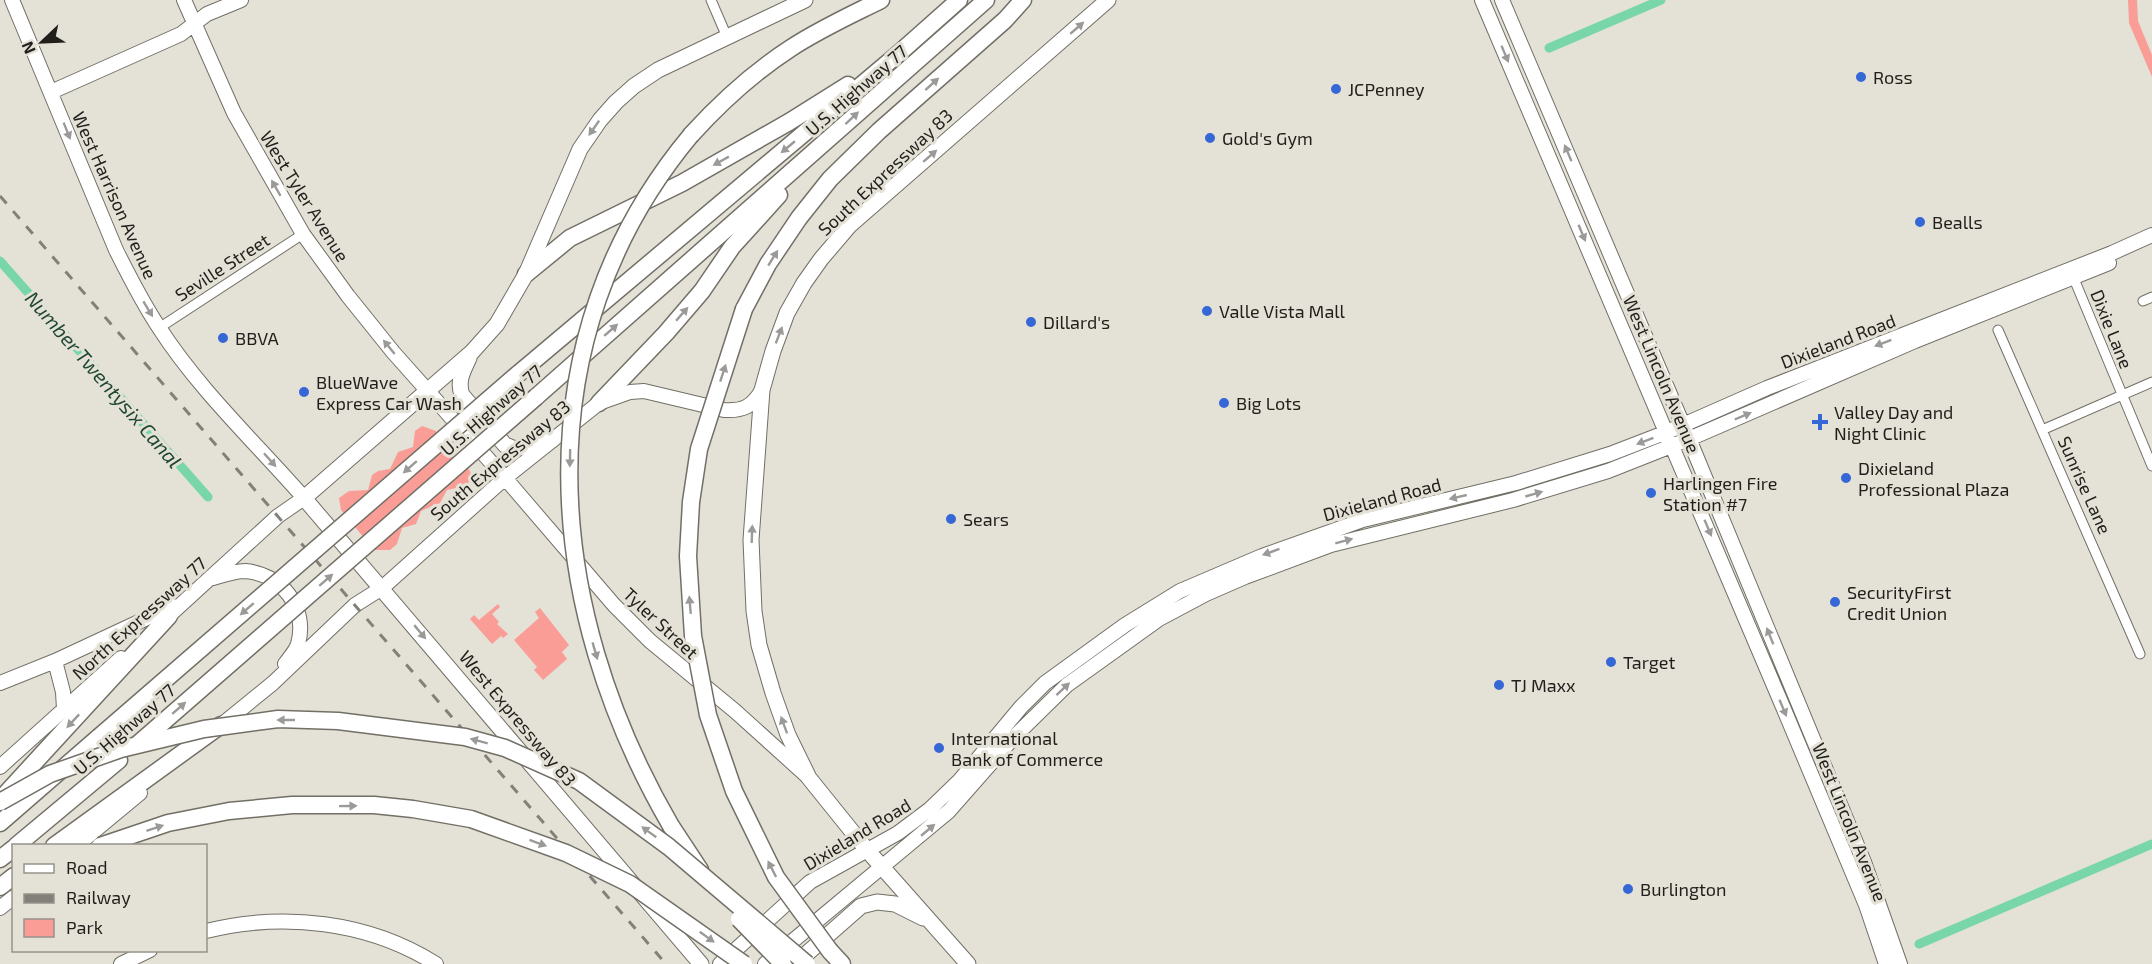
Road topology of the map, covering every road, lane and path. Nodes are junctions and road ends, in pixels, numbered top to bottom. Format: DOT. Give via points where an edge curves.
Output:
graph roads {
  1 [pos="12,0"];
  2 [pos="184,0"];
  3 [pos="242,0"];
  4 [pos="711,0"];
  5 [pos="805,0"];
  6 [pos="881,0"];
  7 [pos="959,0"];
  8 [pos="986,0"];
  9 [pos="1023,0"];
  10 [pos="1108,0"];
  11 [pos="1482,0"];
  12 [pos="1502,0"];
  13 [pos="194,24"];
  14 [pos="727,37"];
  15 [pos="897,55"];
  16 [pos="51,92"];
  17 [pos="830,138"];
  18 [pos="303,234"];
  19 [pos="2152,235"];
  20 [pos="2152,244"];
  21 [pos="526,274"];
  22 [pos="2072,274"];
  23 [pos="159,328"];
  24 [pos="1998,330"];
  25 [pos="472,352"];
  26 [pos="2152,382"];
  27 [pos="762,390"];
  28 [pos="428,391"];
  29 [pos="2121,395"];
  30 [pos="599,403"];
  31 [pos="1683,426"];
  32 [pos="2042,430"];
  33 [pos="1667,432"];
  34 [pos="1689,439"];
  35 [pos="552,440"];
  36 [pos="1673,446"];
  37 [pos="2152,466"];
  38 [pos="505,478"];
  39 [pos="304,498"];
  40 [pos="210,579"];
  41 [pos="382,588"];
  42 [pos="186,600"];
  43 [pos="169,616"];
  44 [pos="2140,654"];
  45 [pos="55,661"];
  46 [pos="0,683"];
  47 [pos="273,684"];
  48 [pos="64,709"];
  49 [pos="231,718"];
  50 [pos="0,766"];
  51 [pos="809,778"];
  52 [pos="0,801"];
  53 [pos="0,824"];
  54 [pos="19,844"];
  55 [pos="57,844"];
  56 [pos="78,844"];
  57 [pos="106,844"];
  58 [pos="12,849"];
  59 [pos="867,850"];
  60 [pos="0,859"];
  61 [pos="882,867"];
  62 [pos="12,878"];
  63 [pos="0,887"];
  64 [pos="12,899"];
  65 [pos="0,908"];
  66 [pos="931,922"];
  67 [pos="207,931"];
  68 [pos="148,952"];
  69 [pos="121,964"];
  70 [pos="436,964"];
  71 [pos="701,964"];
  72 [pos="720,964"];
  73 [pos="744,964"];
  74 [pos="765,964"];
  75 [pos="783,964"];
  76 [pos="795,964"];
  77 [pos="807,964"];
  78 [pos="842,964"];
  79 [pos="968,964"];
  80 [pos="1886,964"];
  81 [pos="1900,964"];
  1 -- 16 [label="main road, West Harrison Avenue"];
  2 -- 13 [label="main road, West Tyler Avenue"];
  3 -- 13 [label="main road" via="207,14"];
  4 -- 14 [label="street"];
  5 -- 14 [label="main road"];
  6 -- 75 [label="highway, one-way, bridge" via="770,62 729,96 659,175 608,268 589,323 576,380 571,427 574,549 599,667 619,722 670,826 739,919"];
  7 -- 15 [label="highway, U.S. Highway 77"];
  17 -- 8 [label="highway, U.S. Highway 77, one-way"];
  78 -- 9 [label="highway, one-way, bridge" via="776,878 734,791 708,715 688,583 691,502 699,449 744,309 799,218 830,179 879,131"];
  27 -- 10 [label="main road, South Expressway 83, one-way" via="787,313 821,259 850,225"];
  11 -- 33 [label="main road, West Lincoln Avenue, one-way"];
  31 -- 12 [label="main road, West Lincoln Avenue, one-way"];
  13 -- 16 [label="main road" via="181,34"];
  18 -- 13 [label="main road, West Tyler Avenue, one-way" via="234,113"];
  14 -- 21 [label="main road, one-way" via="658,70 608,110 573,161"];
  15 -- 21 [label="highway, one-way" via="682,183 570,238"];
  15 -- 53 [label="highway, U.S. Highway 77, one-way, bridge" via="518,374"];
  16 -- 23 [label="main road, West Harrison Avenue, one-way" via="116,250"];
  30 -- 17 [label="highway, one-way" via="666,333 732,248"];
  54 -- 17 [label="highway, U.S. Highway 77, one-way, bridge"];
  18 -- 23 [label="street, Seville Street"];
  28 -- 18 [label="main road, West Tyler Avenue, one-way" via="348,296"];
  19 -- 22 [label="main road, Dixieland Road"];
  20 -- 22 [label="main road, Dixieland Road"];
  21 -- 25 [label="main road" via="497,324"];
  22 -- 29 [label="street, Dixie Lane"];
  22 -- 31 [label="main road, Dixieland Road, one-way" via="1767,388"];
  34 -- 22 [label="main road, Dixieland Road, one-way"];
  23 -- 39 [label="main road, West Harrison Avenue, one-way" via="235,422"];
  24 -- 32 [label="street, Sunrise Lane"];
  25 -- 28 [label="main road"];
  25 -- 35 [label="main road" via="461,376 462,395 505,445 515,449"];
  26 -- 29 [label="street"];
  27 -- 30 [label="main road, South Expressway 83" via="752,405 738,411 644,391 613,396"];
  51 -- 27 [label="main road, one-way" via="773,693 754,611 751,540"];
  28 -- 38 [label="main road, West Tyler Avenue"];
  28 -- 39 [label="main road"];
  29 -- 32 [label="street"];
  29 -- 37 [label="street, Dixie Lane"];
  30 -- 35 [label="main road, South Expressway 83"];
  31 -- 33 [label="main road, Dixieland Road"];
  31 -- 34 [label="main road, West Lincoln Avenue"];
  32 -- 44 [label="street, Sunrise Lane"];
  33 -- 36 [label="main road, West Lincoln Avenue"];
  33 -- 59 [label="main road, Dixieland Road, one-way" via="1542,476 1363,520 1180,591 1045,683 930,809"];
  34 -- 36 [label="main road, Dixieland Road"];
  81 -- 34 [label="main road, West Lincoln Avenue, one-way" via="1864,862"];
  35 -- 38 [label="main road, South Expressway 83"];
  61 -- 36 [label="main road, Dixieland Road, one-way" via="949,812 1014,737 1067,685 1166,615 1245,577 1331,545 1565,485"];
  36 -- 80 [label="main road, West Lincoln Avenue, one-way" via="1866,905"];
  38 -- 41 [label="main road, South Expressway 83"];
  38 -- 51 [label="main road, Tyler Street" via="650,641"];
  39 -- 40 [label="main road, North Expressway 77" via="278,516"];
  39 -- 41 [label="main road, West Expressway 83"];
  40 -- 42 [label="main road, North Expressway 77"];
  40 -- 47 [label="main road" via="243,571 262,574 286,591 300,613 297,646"];
  41 -- 47 [label="main road" via="355,605"];
  41 -- 71 [label="main road, West Expressway 83, one-way"];
  42 -- 43 [label="main road, North Expressway 77"];
  42 -- 45 [label="main road"];
  43 -- 48 [label="main road, North Expressway 77"];
  43 -- 52 [label="highway, one-way"];
  45 -- 46 [label="main road"];
  45 -- 48 [label="main road"];
  47 -- 49 [label="main road"];
  48 -- 50 [label="main road, North Expressway 77"];
  49 -- 55 [label="highway"];
  49 -- 56 [label="main road"];
  51 -- 59 [label="main road"];
  77 -- 52 [label="highway, one-way, bridge" via="669,847 579,781 505,748 465,737 338,721 279,719 204,729 121,749 50,774"];
  57 -- 73 [label="highway, one-way, bridge" via="168,823 229,811 292,805 374,805 471,819 566,853 630,885"];
  58 -- 60 [label="highway, U.S. Highway 77"];
  59 -- 61 [label="main road"];
  59 -- 72 [label="main road, Dixieland Road" via="810,882"];
  61 -- 66 [label="main road"];
  61 -- 74 [label="main road, Dixieland Road"];
  62 -- 63 [label="highway"];
  64 -- 65 [label="main road"];
  66 -- 76 [label="main road" via="895,904 877,902 861,906"];
  66 -- 79 [label="main road"];
  67 -- 70 [label="main road" via="235,924 306,921 394,942"];
  68 -- 69 [label="main road"];
}
